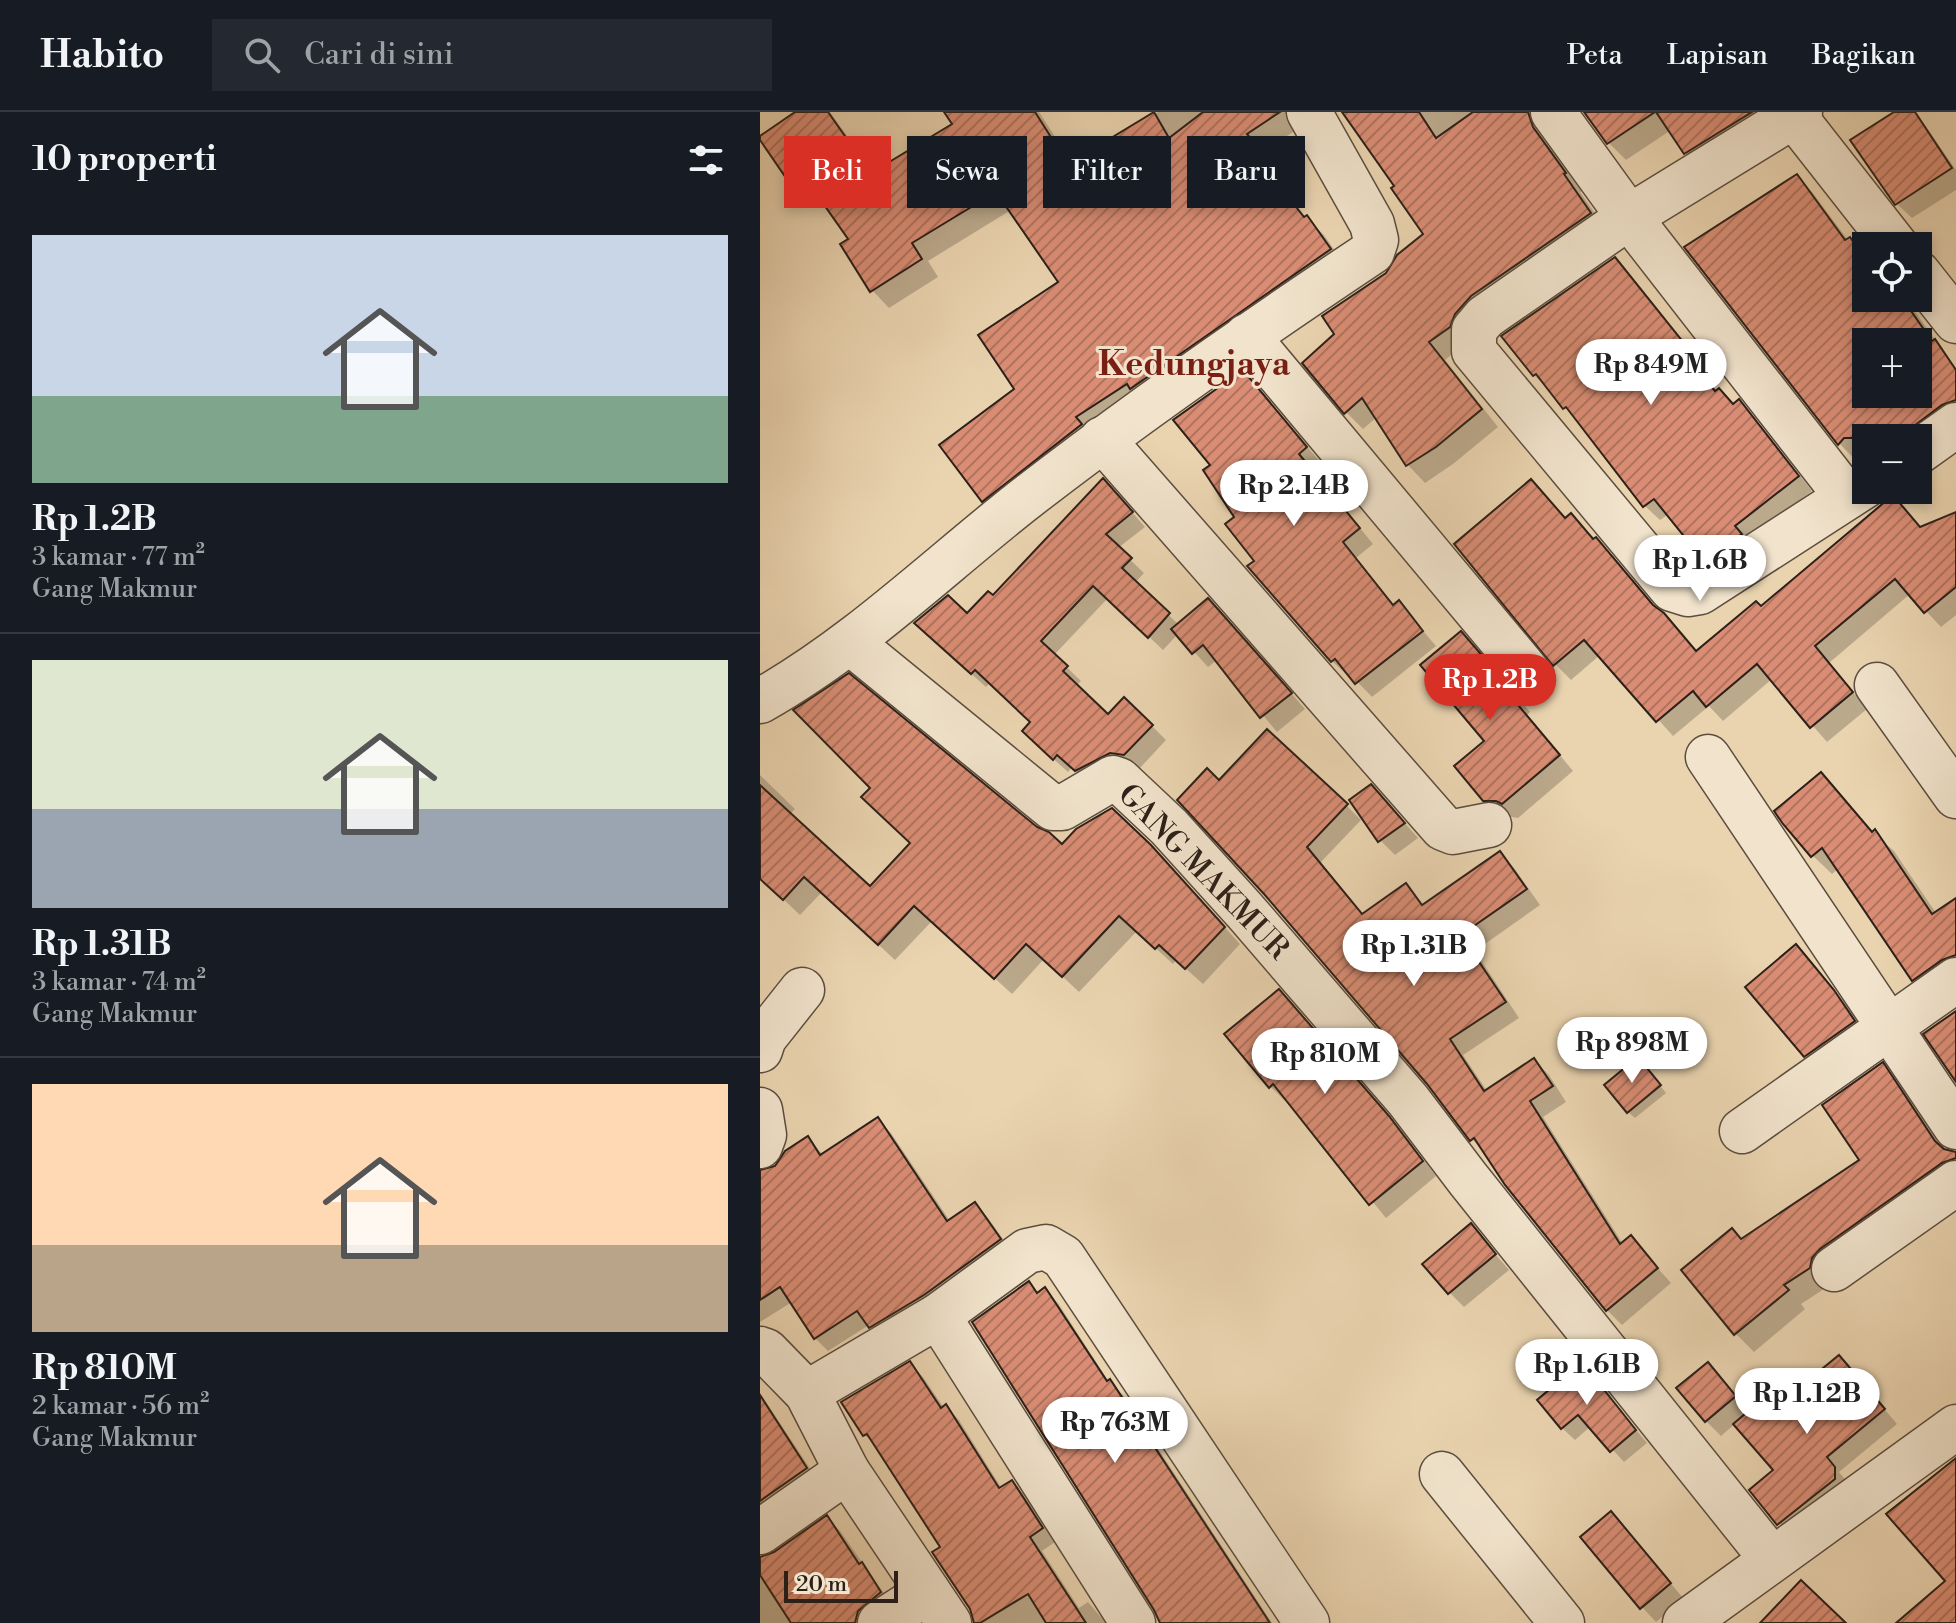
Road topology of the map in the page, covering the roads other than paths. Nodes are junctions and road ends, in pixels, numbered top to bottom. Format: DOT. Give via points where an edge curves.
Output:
graph roads {
  1 [pos="1309,112"];
  2 [pos="1553,112"];
  3 [pos="1797,114"];
  4 [pos="1629,217"];
  5 [pos="1886,232"];
  6 [pos="1932,291"];
  7 [pos="1956,321"];
  8 [pos="1247,336"];
  9 [pos="1956,425"];
  10 [pos="1102,439"];
  11 [pos="1932,442"];
  12 [pos="1852,485"];
  13 [pos="1852,494"];
  14 [pos="851,643"];
  15 [pos="1532,677"];
  16 [pos="1877,685"];
  17 [pos="760,701"];
  18 [pos="1708,757"];
  19 [pos="1956,796"];
  20 [pos="1489,825"];
  21 [pos="1956,980"];
  22 [pos="802,990"];
  23 [pos="1889,1028"];
  24 [pos="760,1050"];
  25 [pos="760,1110"];
  26 [pos="1956,1127"];
  27 [pos="1742,1131"];
  28 [pos="760,1146"];
  29 [pos="1956,1183"];
  30 [pos="1834,1269"];
  31 [pos="938,1316"];
  32 [pos="760,1349"];
  33 [pos="807,1393"];
  34 [pos="1953,1435"];
  35 [pos="847,1471"];
  36 [pos="1442,1474"];
  37 [pos="760,1532"];
  38 [pos="1771,1558"];
  39 [pos="939,1608"];
  40 [pos="880,1623"];
  41 [pos="1133,1623"];
  42 [pos="1307,1623"];
  43 [pos="1562,1623"];
  44 [pos="1685,1623"];
  1 -- 8 [label="street" via="1372,224 1375,246"];
  2 -- 4 [label="street"];
  3 -- 4 [label="street"];
  3 -- 5 [label="street"];
  4 -- 12 [label="street"];
  4 -- 13 [label="street" via="1485,317 1474,330 1474,351 1672,589 1700,592"];
  6 -- 7 [label="street"];
  8 -- 10 [label="street"];
  8 -- 15 [label="street"];
  9 -- 11 [label="street"];
  10 -- 14 [label="street"];
  10 -- 20 [label="street" via="1443,828 1453,832"];
  14 -- 17 [label="street"];
  14 -- 38 [label="street, GANG MAKMUR" via="1053,808 1062,808 1113,778 1169,827 1408,1100"];
  16 -- 19 [label="street"];
  18 -- 23 [label="street"];
  21 -- 23 [label="street"];
  22 -- 24 [label="street"];
  23 -- 26 [label="street"];
  23 -- 27 [label="street"];
  25 -- 28 [label="street"];
  29 -- 30 [label="street"];
  31 -- 33 [label="street"];
  31 -- 41 [label="street"];
  31 -- 42 [label="street" via="1027,1251 1046,1247 1063,1257"];
  32 -- 33 [label="street"];
  33 -- 35 [label="street"];
  34 -- 38 [label="street"];
  35 -- 37 [label="street"];
  35 -- 39 [label="street"];
  36 -- 43 [label="street"];
  38 -- 44 [label="street"];
  39 -- 40 [label="street"];
}
